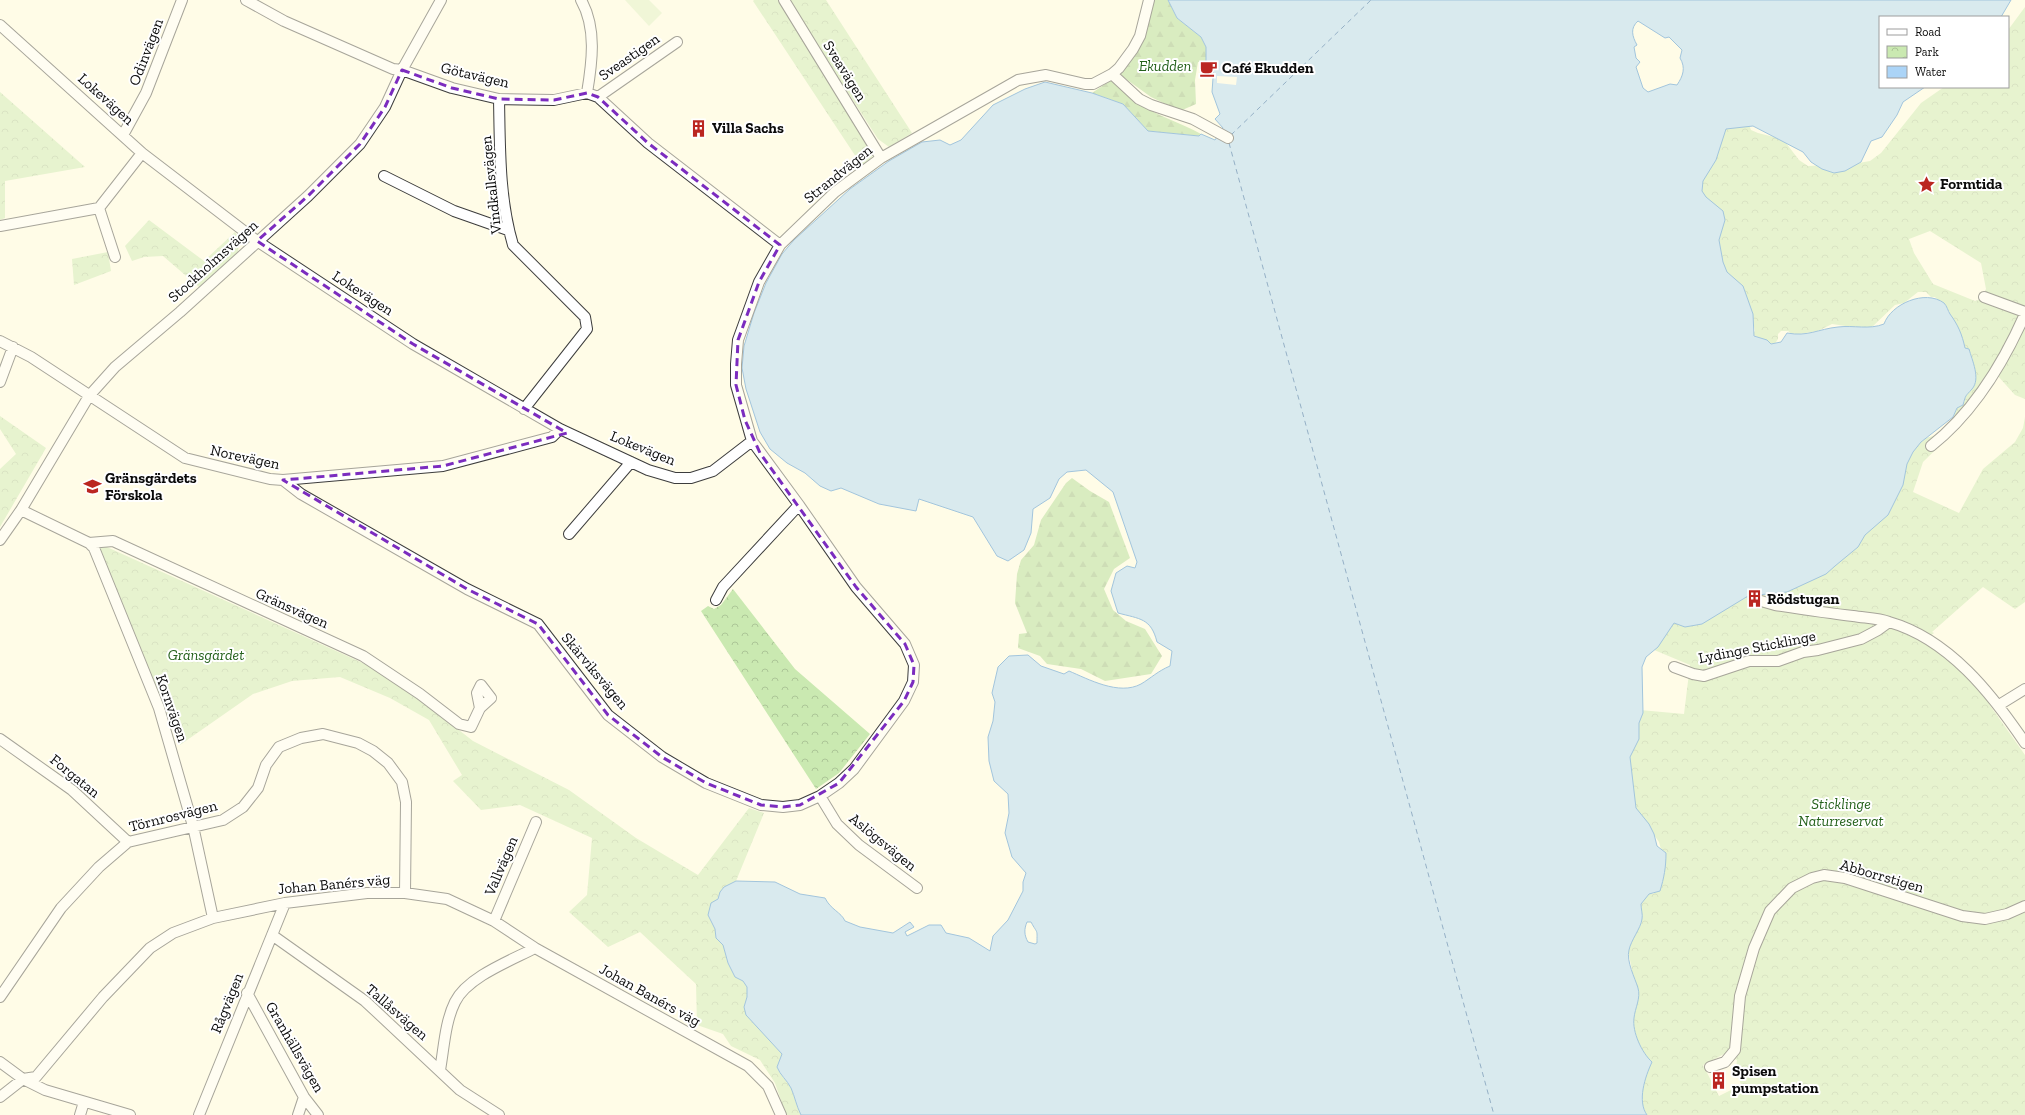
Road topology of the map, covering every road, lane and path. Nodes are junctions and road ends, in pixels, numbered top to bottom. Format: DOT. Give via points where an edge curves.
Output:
graph roads {
  1 [pos="182,0"];
  2 [pos="246,0"];
  3 [pos="441,0"];
  4 [pos="581,0"];
  5 [pos="784,0"];
  6 [pos="1149,0"];
  7 [pos="0,25"];
  8 [pos="677,42"];
  9 [pos="402,70"];
  10 [pos="1112,74"];
  11 [pos="587,93"];
  12 [pos="598,97"];
  13 [pos="499,98"];
  14 [pos="123,134"];
  15 [pos="1228,138"];
  16 [pos="142,153"];
  17 [pos="881,158"];
  18 [pos="384,176"];
  19 [pos="99,208"];
  20 [pos="0,226"];
  21 [pos="508,230"];
  22 [pos="257,241"];
  23 [pos="780,245"];
  24 [pos="115,257"];
  25 [pos="1984,298"];
  26 [pos="2025,313"];
  27 [pos="0,342"];
  28 [pos="13,347"];
  29 [pos="0,382"];
  30 [pos="89,396"];
  31 [pos="524,409"];
  32 [pos="560,429"];
  33 [pos="752,441"];
  34 [pos="1931,446"];
  35 [pos="631,462"];
  36 [pos="282,480"];
  37 [pos="799,505"];
  38 [pos="21,510"];
  39 [pos="569,534"];
  40 [pos="0,540"];
  41 [pos="90,542"];
  42 [pos="716,600"];
  43 [pos="1761,601"];
  44 [pos="1889,622"];
  45 [pos="1674,667"];
  46 [pos="2025,689"];
  47 [pos="1999,705"];
  48 [pos="480,708"];
  49 [pos="0,739"];
  50 [pos="2025,743"];
  51 [pos="820,796"];
  52 [pos="536,822"];
  53 [pos="193,826"];
  54 [pos="128,842"];
  55 [pos="917,888"];
  56 [pos="405,894"];
  57 [pos="285,903"];
  58 [pos="2025,906"];
  59 [pos="213,918"];
  60 [pos="494,921"];
  61 [pos="272,935"];
  62 [pos="536,948"];
  63 [pos="247,993"];
  64 [pos="0,997"];
  65 [pos="0,1062"];
  66 [pos="1710,1067"];
  67 [pos="440,1070"];
  68 [pos="23,1079"];
  69 [pos="0,1097"];
  70 [pos="304,1098"];
  71 [pos="84,1102"];
  72 [pos="80,1115"];
  73 [pos="130,1115"];
  74 [pos="199,1115"];
  75 [pos="298,1115"];
  76 [pos="318,1115"];
  77 [pos="499,1115"];
  78 [pos="781,1115"];
  1 -- 14 [label="street, Odinvägen" via="146,94"];
  2 -- 9 [label="street, Götavägen" via="284,21 393,69"];
  3 -- 9 [label="street, Stockholmsvägen"];
  4 -- 11 [label="street" via="592,39 592,62"];
  5 -- 17 [label="street, Sveavägen"];
  6 -- 10 [label="street, Strandvägen" via="1140,36 1133,49"];
  7 -- 14 [label="street, Lokevägen"];
  8 -- 12 [label="street, Sveastigen"];
  9 -- 13 [label="street, Götavägen" via="452,88"];
  9 -- 22 [label="street, Stockholmsvägen" via="385,107 360,144 308,196"];
  10 -- 15 [label="street" via="1145,102 1193,119"];
  10 -- 17 [label="street, Strandvägen" via="1093,84 1046,75 1018,80"];
  11 -- 12 [label="street"];
  11 -- 13 [label="street, Götavägen" via="554,100"];
  12 -- 23 [label="street" via="648,143"];
  13 -- 21 [label="street, Vindkallsvägen" via="500,152"];
  14 -- 16 [label="street, Lokevägen"];
  16 -- 19 [label="street"];
  16 -- 22 [label="street, Lokevägen"];
  17 -- 23 [label="street, Strandvägen" via="835,192"];
  18 -- 21 [label="street" via="454,211"];
  19 -- 20 [label="street"];
  19 -- 24 [label="street"];
  21 -- 31 [label="street, Vindkallsvägen" via="513,245 587,321 587,329"];
  22 -- 30 [label="street, Stockholmsvägen" via="180,312 115,367"];
  22 -- 31 [label="street, Lokevägen" via="413,344"];
  23 -- 33 [label="street, Strandvägen" via="758,282 738,340 736,385"];
  25 -- 26 [label="street"];
  26 -- 34 [label="street" via="1992,378 1974,405 1945,436"];
  27 -- 28 [label="street, Norevägen"];
  28 -- 29 [label="street"];
  28 -- 30 [label="street, Norevägen" via="37,360"];
  30 -- 36 [label="street, Norevägen" via="185,458"];
  30 -- 38 [label="street, Stockholmsvägen"];
  31 -- 32 [label="street, Lokevägen"];
  32 -- 35 [label="street, Lokevägen"];
  32 -- 36 [label="street, Norevägen" via="552,437 443,466"];
  33 -- 35 [label="street, Lokevägen" via="713,471 691,478 675,478"];
  33 -- 37 [label="street, Skärviksvägen"];
  35 -- 39 [label="street"];
  36 -- 51 [label="street, Skärviksvägen" via="301,494 467,589 538,624 608,715 662,757 706,783 761,805 800,805"];
  37 -- 42 [label="street" via="723,587"];
  37 -- 51 [label="street, Skärviksvägen" via="856,587 905,644 914,665 913,682 904,701 854,769"];
  38 -- 40 [label="street, Stockholmsvägen"];
  38 -- 41 [label="street"];
  41 -- 48 [label="street, Gränsvägen" via="112,541 363,656 459,724 471,727"];
  41 -- 53 [label="street, Kornvägen" via="159,708"];
  43 -- 44 [label="street"];
  44 -- 45 [label="street, Lydinge Sticklinge" via="1861,638 1802,652 1778,661 1748,661 1704,676"];
  44 -- 47 [label="street" via="1909,629 1944,650 1984,687"];
  46 -- 47 [label="street"];
  47 -- 50 [label="street"];
  49 -- 54 [label="street, Forgatan" via="72,790"];
  51 -- 55 [label="street, Aslögsvägen" via="837,824 859,846"];
  52 -- 60 [label="street, Vallvägen"];
  53 -- 54 [label="street, Törnrosvägen"];
  53 -- 56 [label="street, Törnrosvägen" via="223,820 243,807 258,788 266,765 279,746 323,734 358,743 388,763 402,782 406,802"];
  53 -- 59 [label="street, Kornvägen"];
  54 -- 64 [label="street, Törnrosvägen" via="99,867 62,908"];
  56 -- 57 [label="street, Johan Banérs väg" via="367,893"];
  56 -- 60 [label="street, Johan Banérs väg" via="447,899"];
  57 -- 59 [label="street, Johan Banérs väg"];
  57 -- 61 [label="street, Rågvägen"];
  58 -- 66 [label="street, Abborrstigen" via="2007,914 1985,919 1962,916 1845,878 1824,875 1799,884 1781,897 1770,911 1754,948 1740,996 1735,1050 1725,1062"];
  59 -- 68 [label="street, Johan Banérs väg" via="173,933 150,948 103,997 36,1076"];
  60 -- 62 [label="street, Johan Banérs väg"];
  61 -- 63 [label="street, Rågvägen"];
  61 -- 67 [label="street, Tallåsvägen" via="365,1001"];
  62 -- 67 [label="street" via="492,970 466,987 456,1001 450,1017"];
  62 -- 78 [label="street, Johan Banérs väg" via="748,1066 768,1086"];
  63 -- 70 [label="street, Granhällsvägen"];
  63 -- 74 [label="street, Rågvägen"];
  65 -- 68 [label="street"];
  67 -- 77 [label="street, Tallåsvägen" via="460,1090"];
  68 -- 69 [label="street, Johan Banérs väg"];
  68 -- 71 [label="street" via="45,1090"];
  70 -- 75 [label="street"];
  70 -- 76 [label="street, Granhällsvägen"];
  71 -- 72 [label="street"];
  71 -- 73 [label="street"];
}
